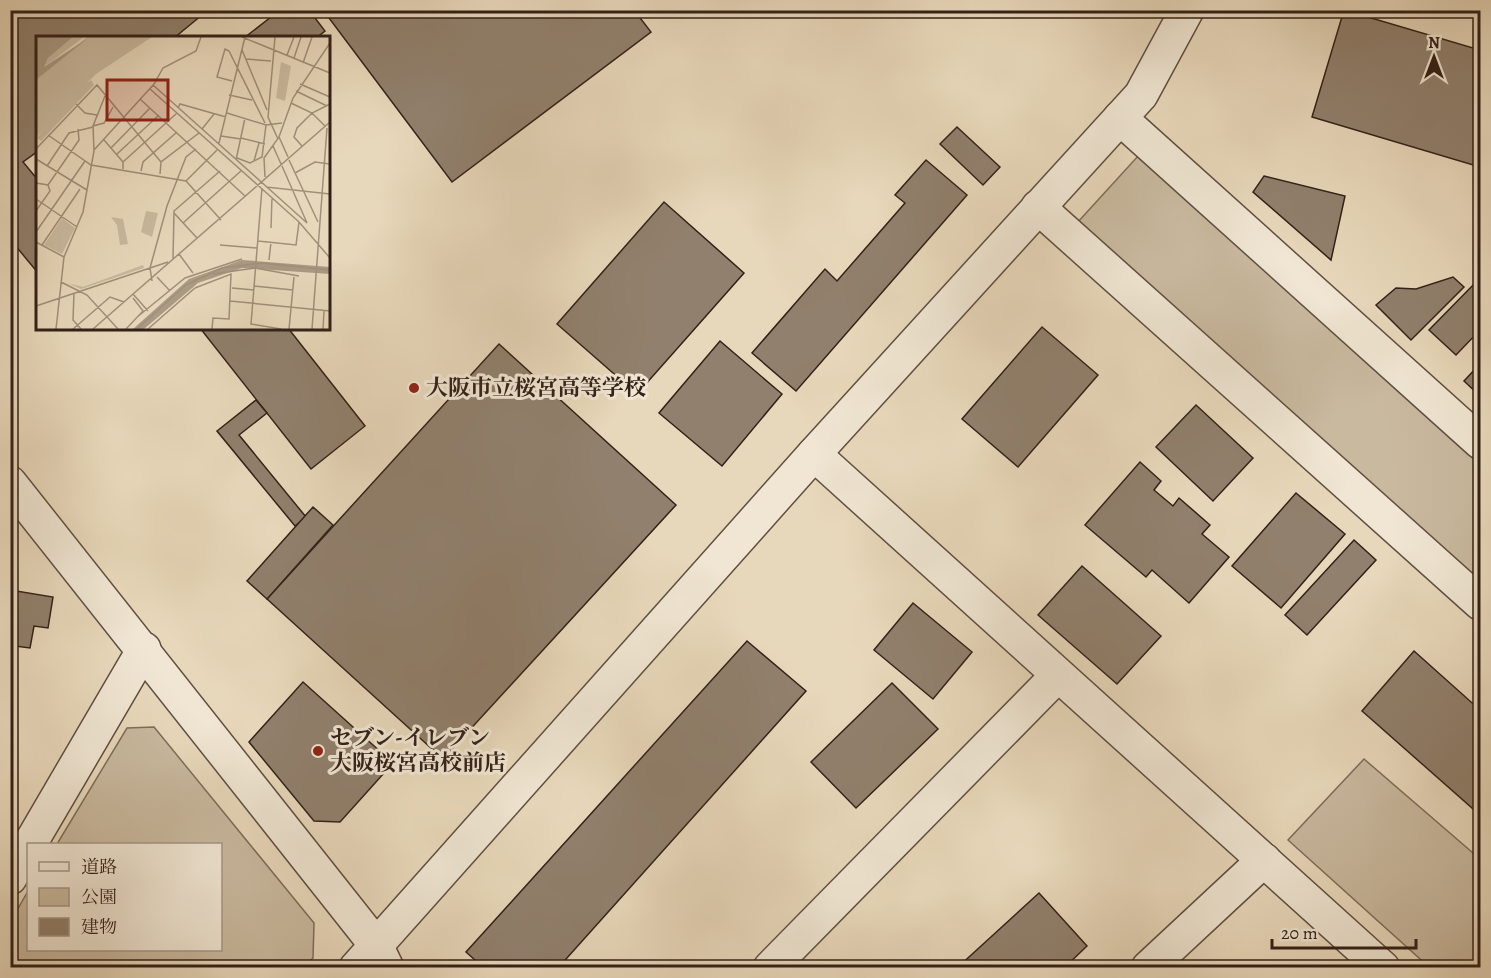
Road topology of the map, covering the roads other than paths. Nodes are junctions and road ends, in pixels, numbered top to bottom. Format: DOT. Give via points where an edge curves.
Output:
graph roads {
  1 [pos="1187,10"];
  2 [pos="1120,118"];
  3 [pos="1038,207"];
  4 [pos="1480,442"];
  5 [pos="814,454"];
  6 [pos="10,483"];
  7 [pos="1480,603"];
  8 [pos="144,649"];
  9 [pos="1058,675"];
  10 [pos="31,843"];
  11 [pos="27,849"];
  12 [pos="1264,860"];
  13 [pos="10,878"];
  14 [pos="373,960"];
  15 [pos="770,968"];
  16 [pos="1148,968"];
  17 [pos="1383,968"];
  1 -- 2 [label="street" via="1141,96"];
  2 -- 3 [label="street"];
  2 -- 4 [label="street"];
  3 -- 5 [label="street"];
  3 -- 7 [label="street"];
  5 -- 9 [label="street"];
  5 -- 14 [label="street"];
  6 -- 8 [label="street"];
  8 -- 10 [label="street"];
  8 -- 14 [label="street"];
  9 -- 12 [label="street"];
  9 -- 15 [label="street"];
  11 -- 13 [label="street"];
  12 -- 16 [label="street"];
  12 -- 17 [label="street"];
}
